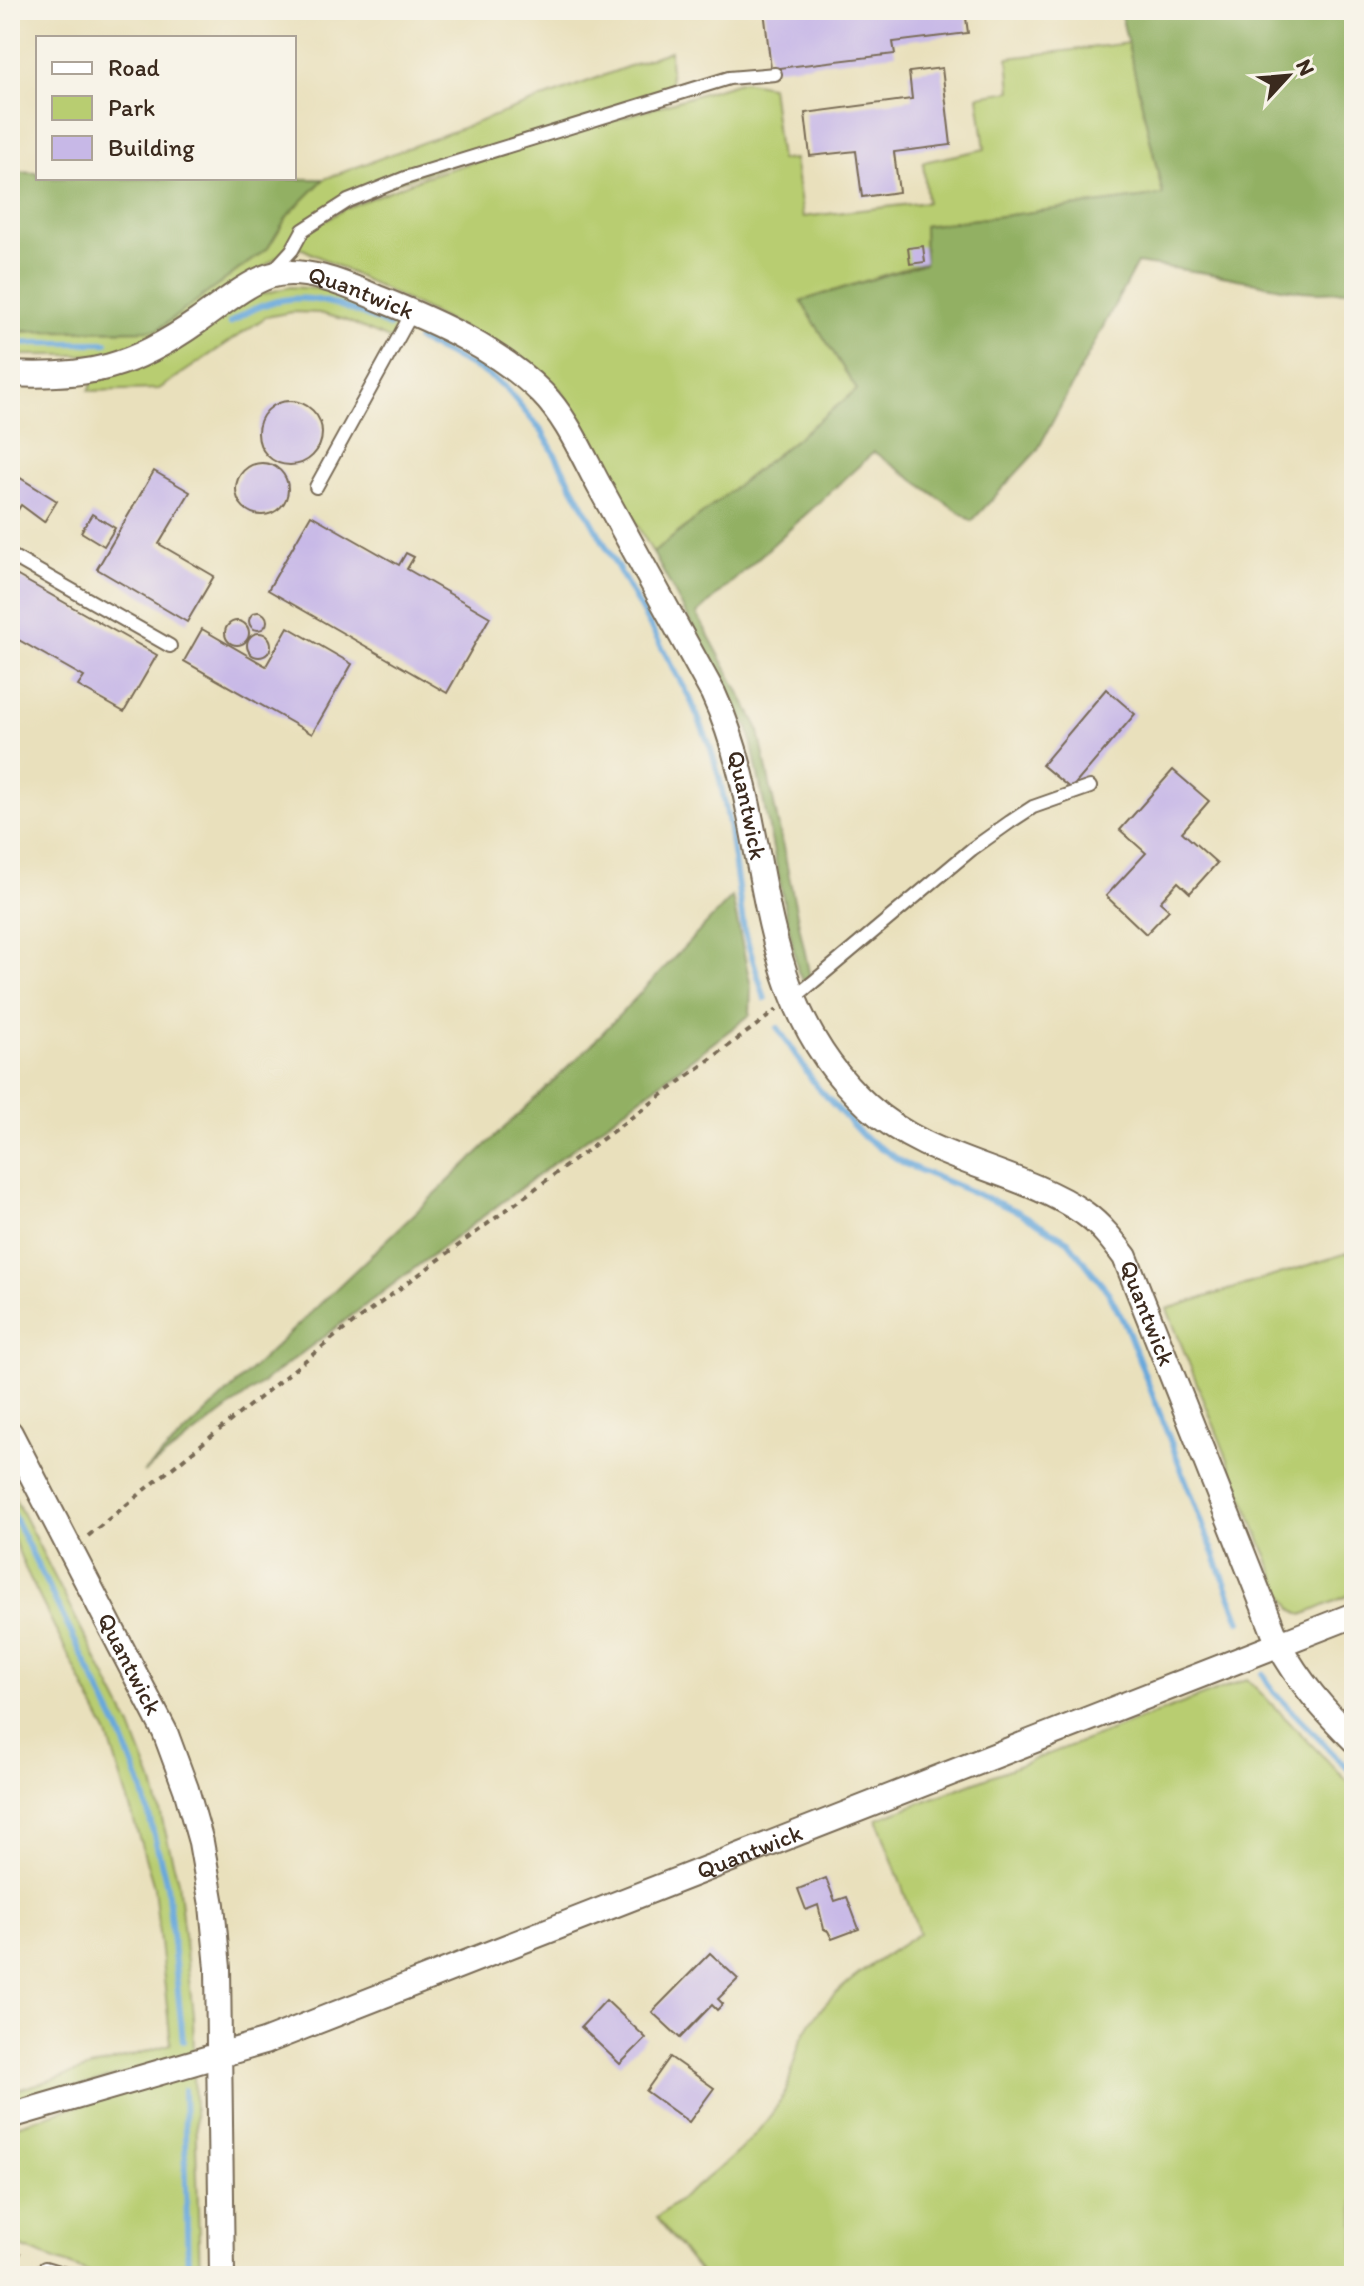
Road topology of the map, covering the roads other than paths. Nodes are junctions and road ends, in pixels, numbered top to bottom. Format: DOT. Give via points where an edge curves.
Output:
graph roads {
  1 [pos="775,74"];
  2 [pos="269,276"];
  3 [pos="412,313"];
  4 [pos="10,374"];
  5 [pos="316,487"];
  6 [pos="11,557"];
  7 [pos="170,646"];
  8 [pos="1090,787"];
  9 [pos="792,999"];
  10 [pos="10,1433"];
  11 [pos="1354,1615"];
  12 [pos="1279,1645"];
  13 [pos="1354,1740"];
  14 [pos="220,2054"];
  15 [pos="10,2116"];
  16 [pos="35,2276"];
  17 [pos="72,2276"];
  18 [pos="222,2276"];
  1 -- 2 [label="lane" via="729,78 405,178 316,220"];
  2 -- 3 [label="street, Quantwick" via="310,275 335,281"];
  2 -- 4 [label="street" via="139,358 82,373"];
  3 -- 5 [label="lane"];
  3 -- 9 [label="street, Quantwick" via="507,363 545,397 621,526 728,724"];
  6 -- 7 [label="lane"];
  8 -- 9 [label="lane" via="1033,807 972,849"];
  9 -- 12 [label="street, Quantwick" via="843,1081 892,1127 1053,1197 1107,1233 1125,1257"];
  10 -- 14 [label="street, Quantwick" via="165,1732 186,1789 212,1905"];
  11 -- 12 [label="street, Quantwick"];
  12 -- 13 [label="street, Quantwick" via="1293,1672"];
  12 -- 14 [label="street, Quantwick" via="264,2042"];
  14 -- 15 [label="street, Quantwick"];
  14 -- 18 [label="street, Quantwick"];
  16 -- 17 [label="lane" via="45,2268"];
}
